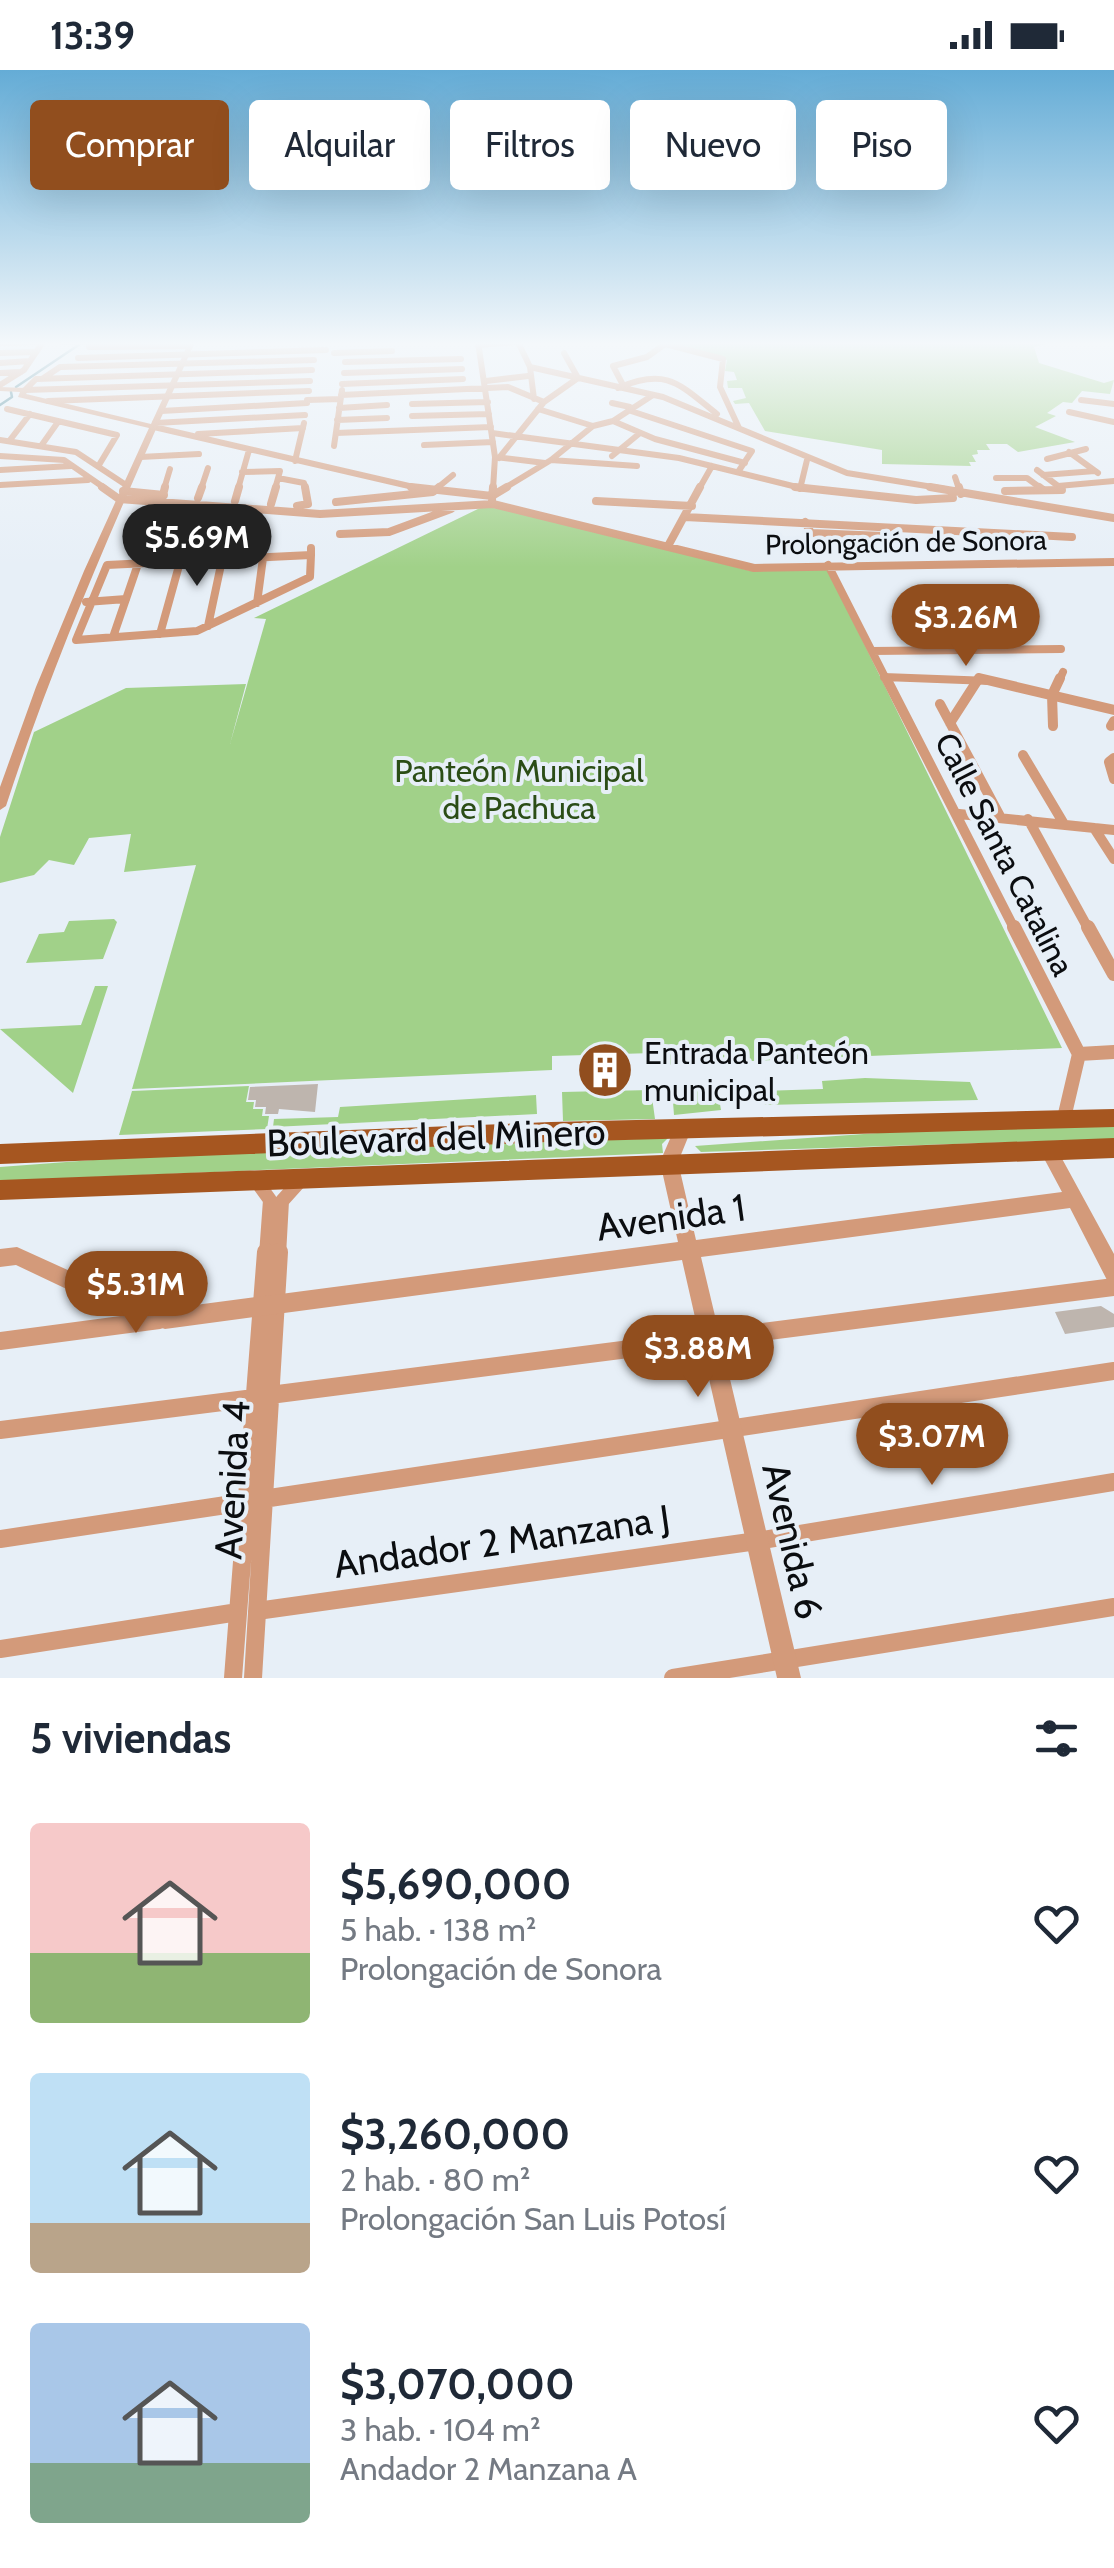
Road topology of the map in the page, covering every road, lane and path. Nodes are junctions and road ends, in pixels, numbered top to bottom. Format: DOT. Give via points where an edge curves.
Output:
graph roads {
  1 [pos="28,417"];
  2 [pos="41,417"];
  3 [pos="112,417"];
  4 [pos="159,417"];
  5 [pos="267,417"];
  6 [pos="305,417"];
  7 [pos="489,417"];
  8 [pos="532,417"];
  9 [pos="564,417"];
  10 [pos="579,417"];
  11 [pos="619,417"];
  12 [pos="653,417"];
  13 [pos="710,417"];
  14 [pos="719,417"];
  15 [pos="734,417"];
  16 [pos="1084,417"];
  17 [pos="387,418"];
  18 [pos="337,420"];
  19 [pos="574,420"];
  20 [pos="58,422"];
  21 [pos="132,422"];
  22 [pos="613,422"];
  23 [pos="728,424"];
  24 [pos="1113,424"];
  25 [pos="155,426"];
  26 [pos="593,426"];
  27 [pos="88,428"];
  28 [pos="303,428"];
  29 [pos="469,428"];
  30 [pos="437,429"];
  31 [pos="403,430"];
  32 [pos="386,431"];
  33 [pos="368,432"];
  34 [pos="640,432"];
  35 [pos="741,432"];
  36 [pos="336,433"];
  37 [pos="114,434"];
  38 [pos="492,434"];
  39 [pos="189,436"];
  40 [pos="516,438"];
  41 [pos="0,440"];
  42 [pos="10,440"];
  43 [pos="471,440"];
  44 [pos="438,442"];
  45 [pos="403,444"];
  46 [pos="367,445"];
  47 [pos="424,445"];
  48 [pos="40,446"];
  49 [pos="334,446"];
  50 [pos="570,446"];
  51 [pos="1086,449"];
  52 [pos="71,450"];
  53 [pos="249,450"];
  54 [pos="0,452"];
  55 [pos="614,453"];
  56 [pos="1072,453"];
  57 [pos="199,454"];
  58 [pos="140,457"];
  59 [pos="497,457"];
  60 [pos="1048,459"];
  61 [pos="807,460"];
  62 [pos="294,461"];
  63 [pos="548,461"];
  64 [pos="842,462"];
  65 [pos="744,463"];
  66 [pos="608,464"];
  67 [pos="100,465"];
  68 [pos="71,466"];
  69 [pos="637,466"];
  70 [pos="712,466"];
  71 [pos="208,468"];
  72 [pos="170,469"];
  73 [pos="831,469"];
  74 [pos="0,470"];
  75 [pos="912,470"];
  76 [pos="1095,471"];
  77 [pos="242,472"];
  78 [pos="738,472"];
  79 [pos="344,473"];
  80 [pos="279,475"];
  81 [pos="453,475"];
  82 [pos="955,476"];
  83 [pos="88,480"];
  84 [pos="1110,481"];
  85 [pos="987,484"];
  86 [pos="0,485"];
  87 [pos="919,486"];
  88 [pos="1060,488"];
  89 [pos="638,489"];
  90 [pos="800,489"];
  91 [pos="1043,490"];
  92 [pos="1005,491"];
  93 [pos="123,492"];
  94 [pos="433,492"];
  95 [pos="163,495"];
  96 [pos="964,495"];
  97 [pos="198,498"];
  98 [pos="492,500"];
  99 [pos="235,501"];
  100 [pos="348,501"];
  101 [pos="596,501"];
  102 [pos="336,502"];
  103 [pos="271,504"];
  104 [pos="636,504"];
  105 [pos="1011,504"];
  106 [pos="459,505"];
  107 [pos="977,506"];
  108 [pos="688,513"];
  109 [pos="1114,518"];
  110 [pos="806,522"];
  111 [pos="883,532"];
  112 [pos="340,534"];
  113 [pos="1072,537"];
  114 [pos="668,546"];
  115 [pos="887,546"];
  116 [pos="849,548"];
  117 [pos="264,558"];
  118 [pos="222,560"];
  119 [pos="180,562"];
  120 [pos="1114,562"];
  121 [pos="138,564"];
  122 [pos="828,565"];
  123 [pos="854,565"];
  124 [pos="126,599"];
  125 [pos="77,602"];
  126 [pos="90,602"];
  127 [pos="257,602"];
  128 [pos="208,626"];
  129 [pos="160,634"];
  130 [pos="113,638"];
  131 [pos="1060,649"];
  132 [pos="872,652"];
  133 [pos="1063,672"];
  134 [pos="884,676"];
  135 [pos="980,678"];
  136 [pos="1052,695"];
  137 [pos="940,704"];
  138 [pos="1114,710"];
  139 [pos="950,723"];
  140 [pos="1053,726"];
  141 [pos="1023,755"];
  142 [pos="1112,758"];
  143 [pos="1114,779"];
  144 [pos="0,806"];
  145 [pos="959,814"];
  146 [pos="1001,818"];
  147 [pos="1028,820"];
  148 [pos="1064,824"];
  149 [pos="1094,828"];
  150 [pos="1114,830"];
  151 [pos="1114,859"];
  152 [pos="1114,974"];
  153 [pos="1114,1052"];
  154 [pos="1079,1054"];
  155 [pos="1064,1118"];
  156 [pos="1114,1118"];
  157 [pos="682,1130"];
  158 [pos="1114,1148"];
  159 [pos="1048,1149"];
  160 [pos="0,1154"];
  161 [pos="669,1162"];
  162 [pos="306,1177"];
  163 [pos="254,1180"];
  164 [pos="0,1190"];
  165 [pos="1075,1199"];
  166 [pos="690,1250"];
  167 [pos="0,1258"];
  168 [pos="1114,1273"];
  169 [pos="271,1274"];
  170 [pos="1114,1286"];
  171 [pos="269,1305"];
  172 [pos="165,1319"];
  173 [pos="710,1338"];
  174 [pos="0,1342"];
  175 [pos="1114,1371"];
  176 [pos="262,1396"];
  177 [pos="731,1429"];
  178 [pos="0,1430"];
  179 [pos="1114,1482"];
  180 [pos="255,1501"];
  181 [pos="0,1539"];
  182 [pos="757,1541"];
  183 [pos="1114,1606"];
  184 [pos="248,1612"];
  185 [pos="0,1648"];
  186 [pos="787,1669"];
  187 [pos="234,1678"];
  188 [pos="253,1678"];
  189 [pos="674,1678"];
  1 -- 42 [label="street"];
  2 -- 20 [label="street"];
  3 -- 21 [label="street"];
  4 -- 25 [label="street"];
  5 -- 25 [label="street"];
  6 -- 28 [label="street"];
  7 -- 38 [label="street"];
  8 -- 40 [label="street"];
  9 -- 19 [label="street"];
  10 -- 19 [label="street"];
  11 -- 22 [label="street"];
  12 -- 65 [label="street" via="752,451"];
  13 -- 23 [label="street"];
  14 -- 23 [label="street"];
  15 -- 35 [label="street"];
  16 -- 24 [label="street"];
  17 -- 18 [label="street"];
  17 -- 32 [label="street"];
  18 -- 36 [label="street"];
  19 -- 26 [label="street"];
  20 -- 27 [label="street"];
  20 -- 48 [label="street"];
  21 -- 25 [label="street"];
  21 -- 37 [label="street"];
  22 -- 26 [label="street"];
  22 -- 34 [label="street"];
  23 -- 35 [label="street"];
  25 -- 39 [label="street"];
  25 -- 58 [label="street"];
  26 -- 50 [label="street"];
  27 -- 37 [label="street"];
  27 -- 52 [label="street"];
  28 -- 39 [label="street"];
  28 -- 62 [label="street"];
  29 -- 30 [label="street"];
  29 -- 38 [label="street"];
  29 -- 43 [label="street"];
  30 -- 31 [label="street"];
  30 -- 44 [label="street"];
  31 -- 32 [label="street"];
  31 -- 45 [label="street"];
  32 -- 33 [label="street"];
  33 -- 36 [label="street"];
  33 -- 46 [label="street"];
  34 -- 55 [label="street"];
  34 -- 65 [label="street"];
  35 -- 61 [label="street"];
  36 -- 49 [label="street"];
  37 -- 67 [label="street"];
  38 -- 40 [label="street"];
  38 -- 47 [label="street"];
  38 -- 59 [label="street"];
  39 -- 53 [label="street"];
  40 -- 50 [label="street"];
  40 -- 59 [label="street"];
  41 -- 42 [label="street"];
  42 -- 48 [label="street"];
  48 -- 52 [label="street"];
  50 -- 55 [label="street"];
  50 -- 63 [label="street"];
  51 -- 56 [label="street"];
  52 -- 67 [label="street"];
  53 -- 62 [label="street"];
  53 -- 77 [label="street"];
  54 -- 68 [label="street, Prolongación de Sonora" via="36,454"];
  55 -- 66 [label="street"];
  55 -- 70 [label="street"];
  56 -- 60 [label="street"];
  56 -- 76 [label="street"];
  57 -- 58 [label="street"];
  58 -- 93 [label="street"];
  59 -- 63 [label="street"];
  59 -- 98 [label="street"];
  61 -- 73 [label="street"];
  61 -- 90 [label="street"];
  62 -- 79 [label="street"];
  63 -- 66 [label="street"];
  63 -- 98 [label="street"];
  64 -- 73 [label="street"];
  65 -- 78 [label="street"];
  66 -- 69 [label="street"];
  67 -- 93 [label="street"];
  68 -- 74 [label="street"];
  68 -- 83 [label="street, Prolongación de Sonora"];
  70 -- 78 [label="street"];
  70 -- 108 [label="street"];
  71 -- 97 [label="street"];
  72 -- 95 [label="street"];
  73 -- 87 [label="street"];
  75 -- 87 [label="street"];
  76 -- 84 [label="street"];
  76 -- 88 [label="street" via="1040,473"];
  77 -- 80 [label="street"];
  77 -- 99 [label="street"];
  78 -- 90 [label="street"];
  79 -- 94 [label="street"];
  79 -- 100 [label="street"];
  80 -- 103 [label="street"];
  80 -- 103 [label="street" via="304,483 307,506"];
  81 -- 94 [label="street"];
  82 -- 96 [label="street"];
  83 -- 86 [label="street"];
  83 -- 93 [label="street, Prolongación de Sonora"];
  84 -- 88 [label="street"];
  85 -- 105 [label="street"];
  87 -- 96 [label="street"];
  88 -- 91 [label="street"];
  89 -- 104 [label="street"];
  90 -- 96 [label="street" via="916,500"];
  91 -- 92 [label="street"];
  91 -- 92 [label="street" via="1028,478 996,478"];
  92 -- 105 [label="street"];
  93 -- 95 [label="street"];
  93 -- 106 [label="street, Prolongación de Sonora" via="320,514"];
  93 -- 125 [label="street"];
  94 -- 98 [label="street"];
  94 -- 100 [label="street"];
  95 -- 97 [label="street"];
  96 -- 105 [label="street"];
  97 -- 99 [label="street"];
  98 -- 106 [label="street, Prolongación de Sonora"];
  98 -- 114 [label="street, Prolongación de Sonora"];
  99 -- 103 [label="street"];
  100 -- 102 [label="street"];
  101 -- 104 [label="street"];
  104 -- 108 [label="street"];
  105 -- 107 [label="street"];
  105 -- 109 [label="street"];
  106 -- 112 [label="street" via="389,532"];
  108 -- 110 [label="street"];
  108 -- 114 [label="street"];
  110 -- 111 [label="street"];
  110 -- 111 [label="street" via="808,532"];
  111 -- 113 [label="street"];
  111 -- 115 [label="street"];
  114 -- 122 [label="street, Prolongación de Sonora" via="754,568"];
  116 -- 123 [label="street"];
  117 -- 118 [label="street"];
  117 -- 127 [label="street"];
  117 -- 127 [label="street" via="311,552 310,577"];
  118 -- 119 [label="street"];
  118 -- 128 [label="street"];
  119 -- 121 [label="street"];
  119 -- 129 [label="street"];
  120 -- 123 [label="street, Prolongación de Sonora"];
  121 -- 124 [label="street"];
  121 -- 126 [label="street" via="107,566"];
  122 -- 123 [label="street, Prolongación de Sonora"];
  122 -- 132 [label="street, Calle Santa Catalina"];
  124 -- 126 [label="street"];
  124 -- 130 [label="street"];
  125 -- 126 [label="street"];
  125 -- 144 [label="street"];
  126 -- 130 [label="street" via="76,640"];
  127 -- 128 [label="street"];
  128 -- 129 [label="street"];
  129 -- 130 [label="street"];
  131 -- 132 [label="street"];
  132 -- 134 [label="street, Calle Santa Catalina"];
  133 -- 136 [label="street"];
  134 -- 135 [label="street"];
  134 -- 145 [label="street, Calle Santa Catalina"];
  135 -- 136 [label="street"];
  135 -- 139 [label="street"];
  136 -- 138 [label="street"];
  136 -- 140 [label="street"];
  137 -- 139 [label="street"];
  139 -- 146 [label="street"];
  141 -- 148 [label="street"];
  142 -- 143 [label="street"];
  145 -- 146 [label="street"];
  145 -- 154 [label="street, Calle Santa Catalina"];
  146 -- 147 [label="street"];
  147 -- 148 [label="street"];
  147 -- 152 [label="street"];
  148 -- 149 [label="street"];
  149 -- 150 [label="street"];
  149 -- 151 [label="street"];
  153 -- 154 [label="street"];
  154 -- 155 [label="street"];
  155 -- 156 [label="main road, Boulevard del Minero"];
  155 -- 157 [label="main road, Boulevard del Minero"];
  157 -- 160 [label="main road, Boulevard del Minero"];
  157 -- 161 [label="street"];
  158 -- 159 [label="main road, Boulevard del Minero"];
  159 -- 161 [label="main road, Boulevard del Minero"];
  159 -- 165 [label="street"];
  161 -- 162 [label="main road, Boulevard del Minero"];
  161 -- 166 [label="street, Avenida 6"];
  162 -- 163 [label="main road, Boulevard del Minero"];
  162 -- 169 [label="street, Avenida 4" via="282,1201"];
  163 -- 164 [label="main road, Boulevard del Minero"];
  163 -- 169 [label="street, Avenida 4" via="270,1200"];
  165 -- 166 [label="street, Avenida 1"];
  165 -- 168 [label="street"];
  166 -- 171 [label="street, Avenida 1"];
  166 -- 173 [label="street, Avenida 6"];
  167 -- 172 [label="street" via="17,1256"];
  169 -- 171 [label="street, Avenida 4"];
  170 -- 173 [label="street"];
  171 -- 172 [label="street, Avenida 1"];
  171 -- 176 [label="street, Avenida 4"];
  172 -- 174 [label="street"];
  173 -- 176 [label="street"];
  173 -- 177 [label="street, Avenida 6"];
  175 -- 177 [label="street"];
  176 -- 178 [label="street"];
  176 -- 180 [label="street, Avenida 4"];
  177 -- 180 [label="street"];
  177 -- 182 [label="street, Avenida 6"];
  179 -- 182 [label="street, Andador 2 Manzana J"];
  180 -- 181 [label="street"];
  180 -- 184 [label="street, Avenida 4"];
  182 -- 184 [label="street, Andador 2 Manzana J"];
  182 -- 186 [label="street, Avenida 6"];
  183 -- 186 [label="street"];
  184 -- 185 [label="street, Andador 2 Manzana J"];
  184 -- 187 [label="street, Avenida 4"];
  184 -- 188 [label="street, Avenida 4"];
  186 -- 189 [label="street"];
}
